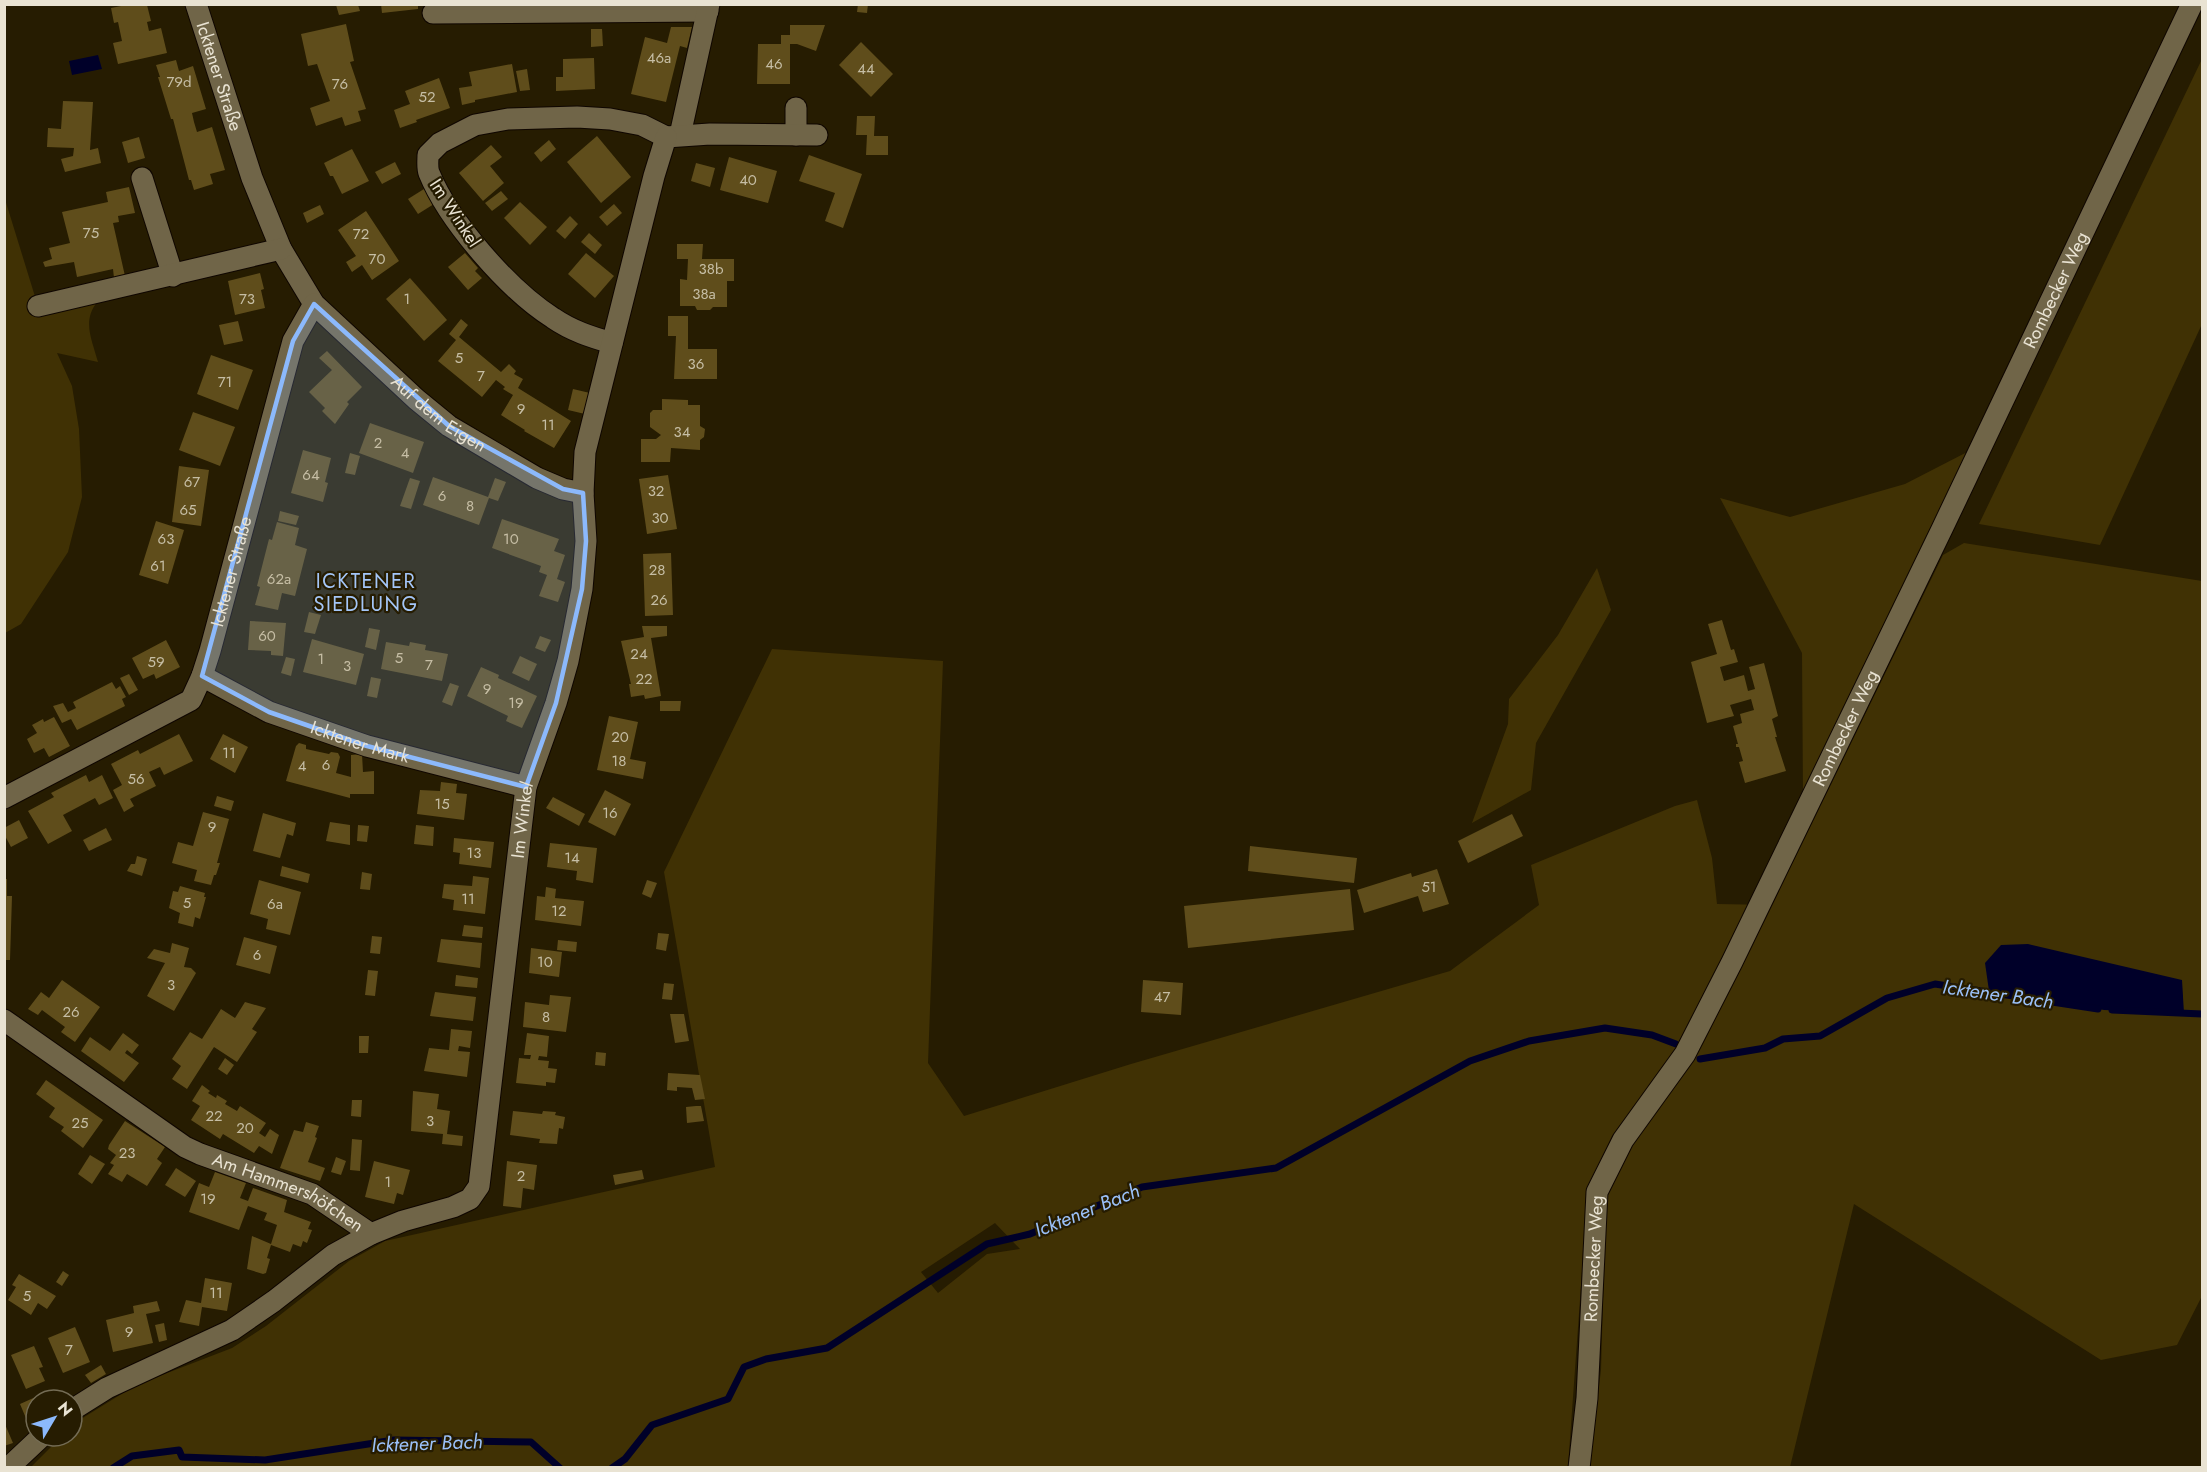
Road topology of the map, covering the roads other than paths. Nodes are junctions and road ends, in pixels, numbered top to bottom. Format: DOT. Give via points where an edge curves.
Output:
graph roads {
  1 [pos="196,4"];
  2 [pos="2192,4"];
  3 [pos="708,8"];
  4 [pos="433,14"];
  5 [pos="796,108"];
  6 [pos="673,136"];
  7 [pos="142,178"];
  8 [pos="281,249"];
  9 [pos="173,276"];
  10 [pos="314,304"];
  11 [pos="38,306"];
  12 [pos="612,343"];
  13 [pos="583,493"];
  14 [pos="202,676"];
  15 [pos="526,787"];
  16 [pos="4,798"];
  17 [pos="4,1020"];
  18 [pos="371,1234"];
  19 [pos="84,1402"];
  20 [pos="29,1448"];
  21 [pos="8,1467"];
  22 [pos="1579,1467"];
  1 -- 8 [label="street, Icktener Straße" via="252,178"];
  2 -- 22 [label="street, Rombecker Weg" via="1727,972 1685,1054 1623,1140 1598,1192 1587,1398"];
  3 -- 4 [label="street"];
  3 -- 6 [label="street"];
  5 -- 6 [label="street, Im Winkel" via="807,135"];
  6 -- 12 [label="street, Im Winkel"];
  6 -- 12 [label="street, Im Winkel" via="610,119 508,119 475,125 440,143 428,155 428,171 438,190 488,263 551,318 576,332"];
  7 -- 9 [label="street"];
  8 -- 9 [label="street"];
  8 -- 10 [label="street, Icktener Straße"];
  9 -- 11 [label="street"];
  10 -- 13 [label="street, Auf dem Eigen" via="449,426 537,478"];
  10 -- 14 [label="street, Icktener Straße" via="293,341"];
  12 -- 13 [label="street, Im Winkel" via="585,452"];
  13 -- 15 [label="street, Im Winkel" via="582,589 568,661"];
  14 -- 15 [label="street, Icktener Mark" via="269,712 367,746"];
  14 -- 16 [label="street, Icktener Straße" via="191,700"];
  15 -- 18 [label="street, Im Winkel" via="479,1186 470,1198 453,1207"];
  17 -- 18 [label="street, Am Hammershöfchen" via="186,1147 312,1194"];
  18 -- 19 [label="street, Am Hammershöfchen" via="333,1255 232,1330"];
  20 -- 21 [label="street"];
}
